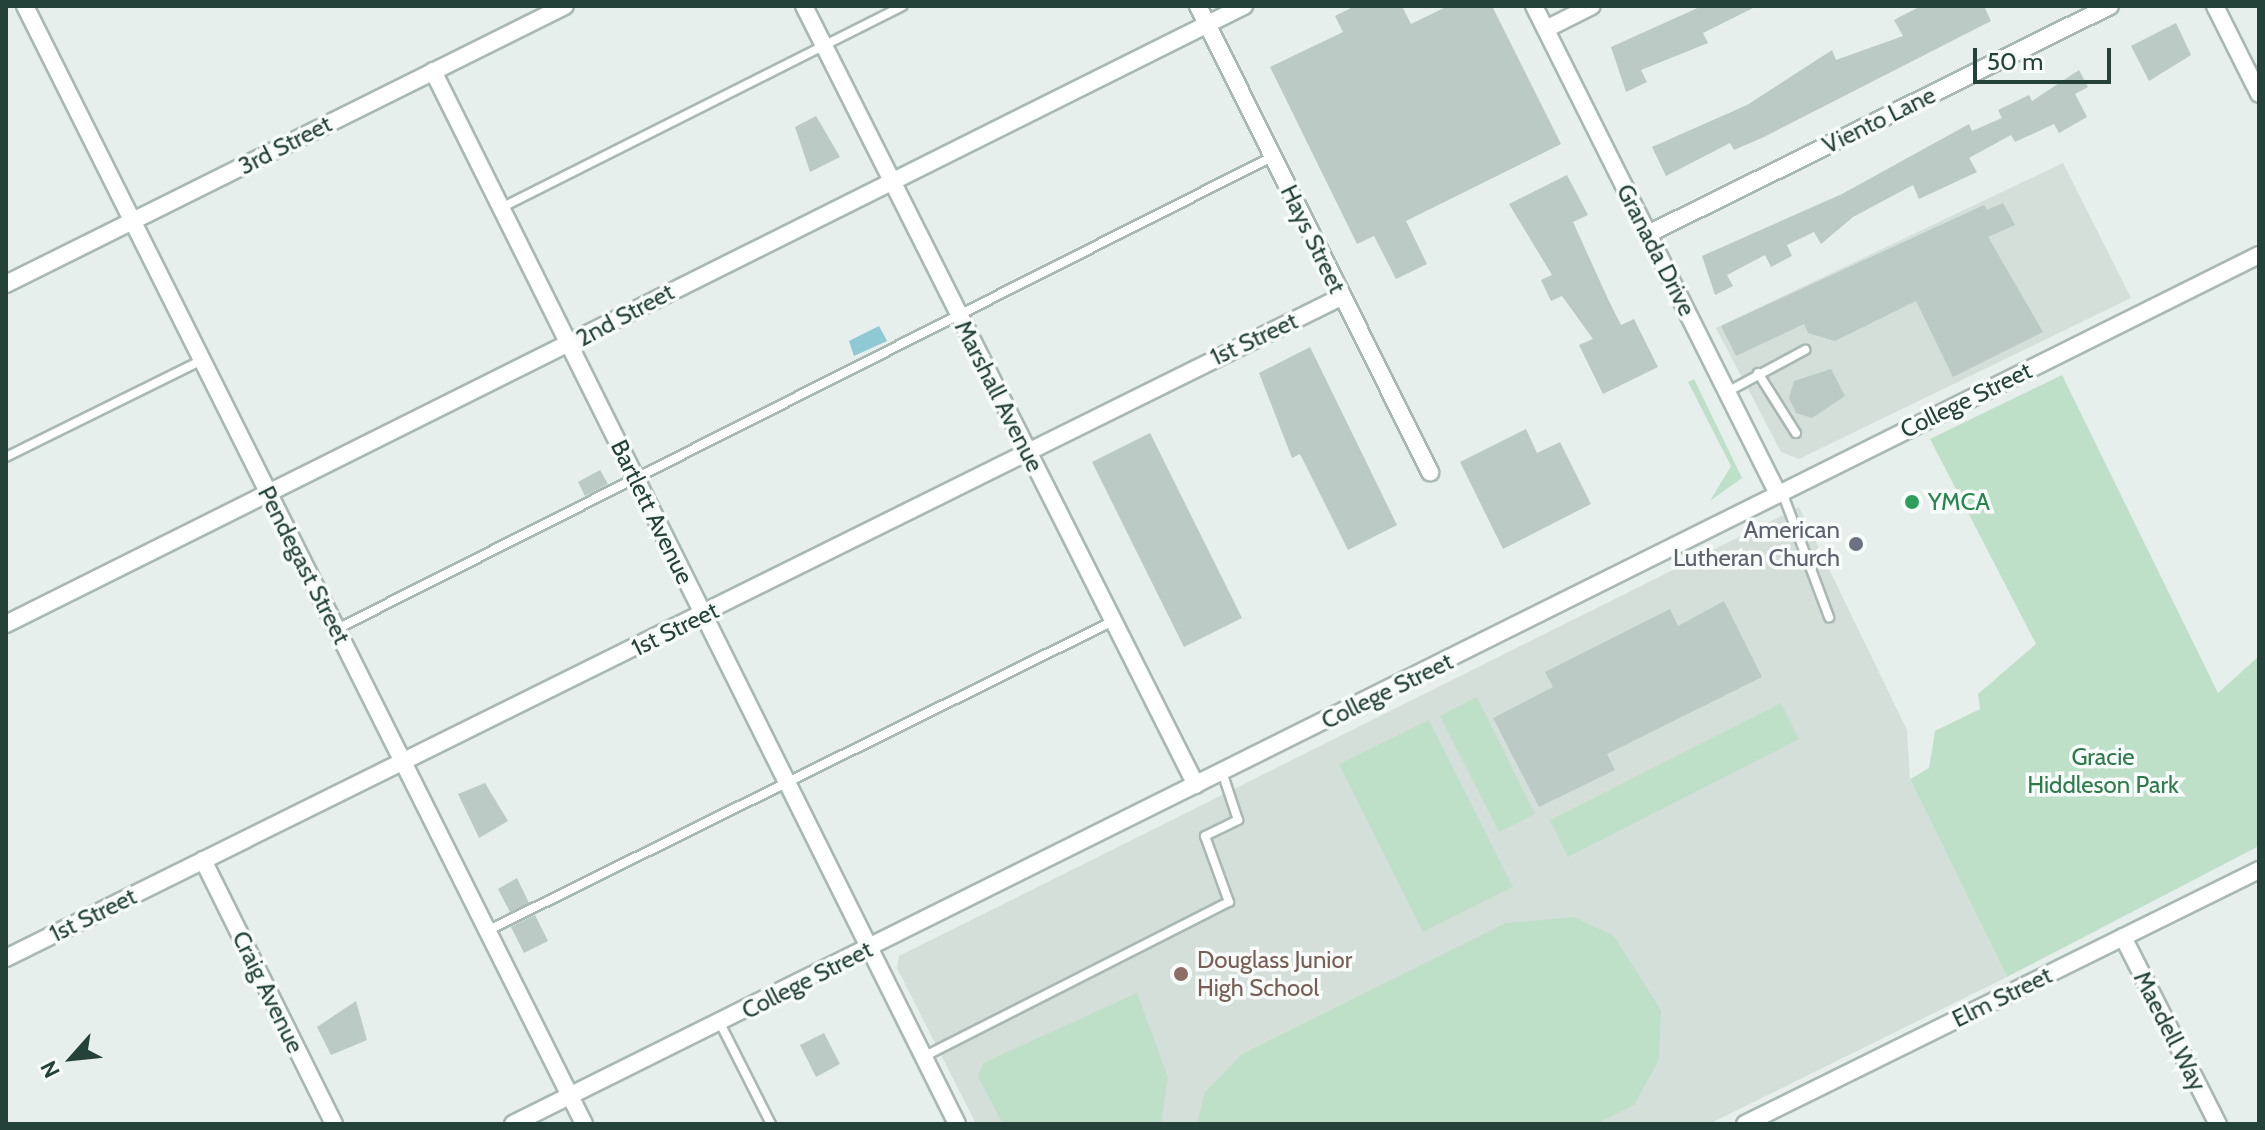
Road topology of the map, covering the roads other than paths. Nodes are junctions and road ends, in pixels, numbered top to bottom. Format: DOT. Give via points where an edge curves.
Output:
graph roads {
  1 [pos="25,6"];
  2 [pos="565,6"];
  3 [pos="804,6"];
  4 [pos="902,6"];
  5 [pos="1198,6"];
  6 [pos="1244,6"];
  7 [pos="1534,6"];
  8 [pos="1592,6"];
  9 [pos="2110,6"];
  10 [pos="2215,6"];
  11 [pos="1207,25"];
  12 [pos="1546,29"];
  13 [pos="825,45"];
  14 [pos="433,71"];
  15 [pos="2259,94"];
  16 [pos="1272,157"];
  17 [pos="892,176"];
  18 [pos="501,208"];
  19 [pos="133,221"];
  20 [pos="1648,234"];
  21 [pos="2259,255"];
  22 [pos="6,284"];
  23 [pos="1341,297"];
  24 [pos="958,318"];
  25 [pos="569,345"];
  26 [pos="1805,350"];
  27 [pos="202,360"];
  28 [pos="1758,373"];
  29 [pos="1727,392"];
  30 [pos="1796,433"];
  31 [pos="1028,455"];
  32 [pos="6,457"];
  33 [pos="1430,472"];
  34 [pos="636,477"];
  35 [pos="269,493"];
  36 [pos="1780,493"];
  37 [pos="703,615"];
  38 [pos="1829,617"];
  39 [pos="1113,620"];
  40 [pos="6,624"];
  41 [pos="337,629"];
  42 [pos="404,764"];
  43 [pos="1222,772"];
  44 [pos="786,782"];
  45 [pos="1196,785"];
  46 [pos="203,860"];
  47 [pos="2259,870"];
  48 [pos="487,931"];
  49 [pos="2123,937"];
  50 [pos="870,948"];
  51 [pos="6,958"];
  52 [pos="720,1023"];
  53 [pos="923,1057"];
  54 [pos="570,1096"];
  55 [pos="334,1124"];
  56 [pos="513,1124"];
  57 [pos="584,1124"];
  58 [pos="771,1124"];
  59 [pos="957,1124"];
  60 [pos="1745,1124"];
  61 [pos="2218,1124"];
  1 -- 19 [label="street, Pendegast Street"];
  2 -- 14 [label="street, 3rd Street"];
  3 -- 13 [label="street, Marshall Avenue"];
  4 -- 13 [label="lane"];
  5 -- 11 [label="street, Hays Street"];
  6 -- 11 [label="street, 2nd Street"];
  7 -- 12 [label="street, Granada Drive"];
  8 -- 12 [label="street"];
  9 -- 20 [label="street, Viento Lane"];
  10 -- 15 [label="street"];
  11 -- 16 [label="street, Hays Street"];
  11 -- 17 [label="street, 2nd Street"];
  12 -- 20 [label="street, Granada Drive"];
  13 -- 17 [label="street, Marshall Avenue"];
  13 -- 18 [label="lane"];
  14 -- 18 [label="street, Bartlett Avenue"];
  14 -- 19 [label="street, 3rd Street"];
  16 -- 23 [label="street, Hays Street"];
  16 -- 24 [label="lane"];
  17 -- 24 [label="street, Marshall Avenue"];
  17 -- 25 [label="street, 2nd Street"];
  18 -- 25 [label="street, Bartlett Avenue"];
  19 -- 22 [label="street, 3rd Street"];
  19 -- 27 [label="street, Pendegast Street"];
  20 -- 29 [label="street, Granada Drive"];
  21 -- 36 [label="street, College Street"];
  23 -- 31 [label="street, 1st Street"];
  23 -- 33 [label="street, Hays Street"];
  24 -- 31 [label="street, Marshall Avenue"];
  24 -- 34 [label="lane"];
  25 -- 34 [label="street, Bartlett Avenue"];
  25 -- 35 [label="street, 2nd Street"];
  26 -- 28 [label="lane"];
  27 -- 32 [label="lane"];
  27 -- 35 [label="street, Pendegast Street"];
  28 -- 29 [label="lane"];
  28 -- 30 [label="lane"];
  29 -- 36 [label="street, Granada Drive"];
  31 -- 37 [label="street, 1st Street"];
  31 -- 39 [label="street, Marshall Avenue"];
  34 -- 37 [label="street, Bartlett Avenue"];
  34 -- 41 [label="lane"];
  35 -- 40 [label="street, 2nd Street"];
  35 -- 41 [label="street, Pendegast Street"];
  36 -- 38 [label="lane"];
  36 -- 43 [label="street, College Street"];
  37 -- 42 [label="street, 1st Street"];
  37 -- 44 [label="street, Bartlett Avenue"];
  39 -- 44 [label="lane"];
  39 -- 45 [label="street, Marshall Avenue"];
  41 -- 42 [label="street, Pendegast Street"];
  42 -- 46 [label="street, 1st Street"];
  42 -- 48 [label="street, Pendegast Street"];
  43 -- 45 [label="street, College Street"];
  43 -- 53 [label="lane" via="1238,820 1205,836 1229,902"];
  44 -- 48 [label="lane"];
  44 -- 50 [label="street, Bartlett Avenue"];
  45 -- 50 [label="street, College Street"];
  46 -- 51 [label="street, 1st Street"];
  46 -- 55 [label="street, Craig Avenue"];
  47 -- 49 [label="street, Elm Street"];
  48 -- 54 [label="street, Pendegast Street"];
  49 -- 60 [label="street, Elm Street"];
  49 -- 61 [label="street, Maedell Way"];
  50 -- 52 [label="street, College Street"];
  50 -- 53 [label="street, Bartlett Avenue"];
  52 -- 54 [label="street, College Street"];
  52 -- 58 [label="lane"];
  53 -- 59 [label="street, Bartlett Avenue"];
  54 -- 56 [label="street, College Street"];
  54 -- 57 [label="street, Pendegast Street"];
}
